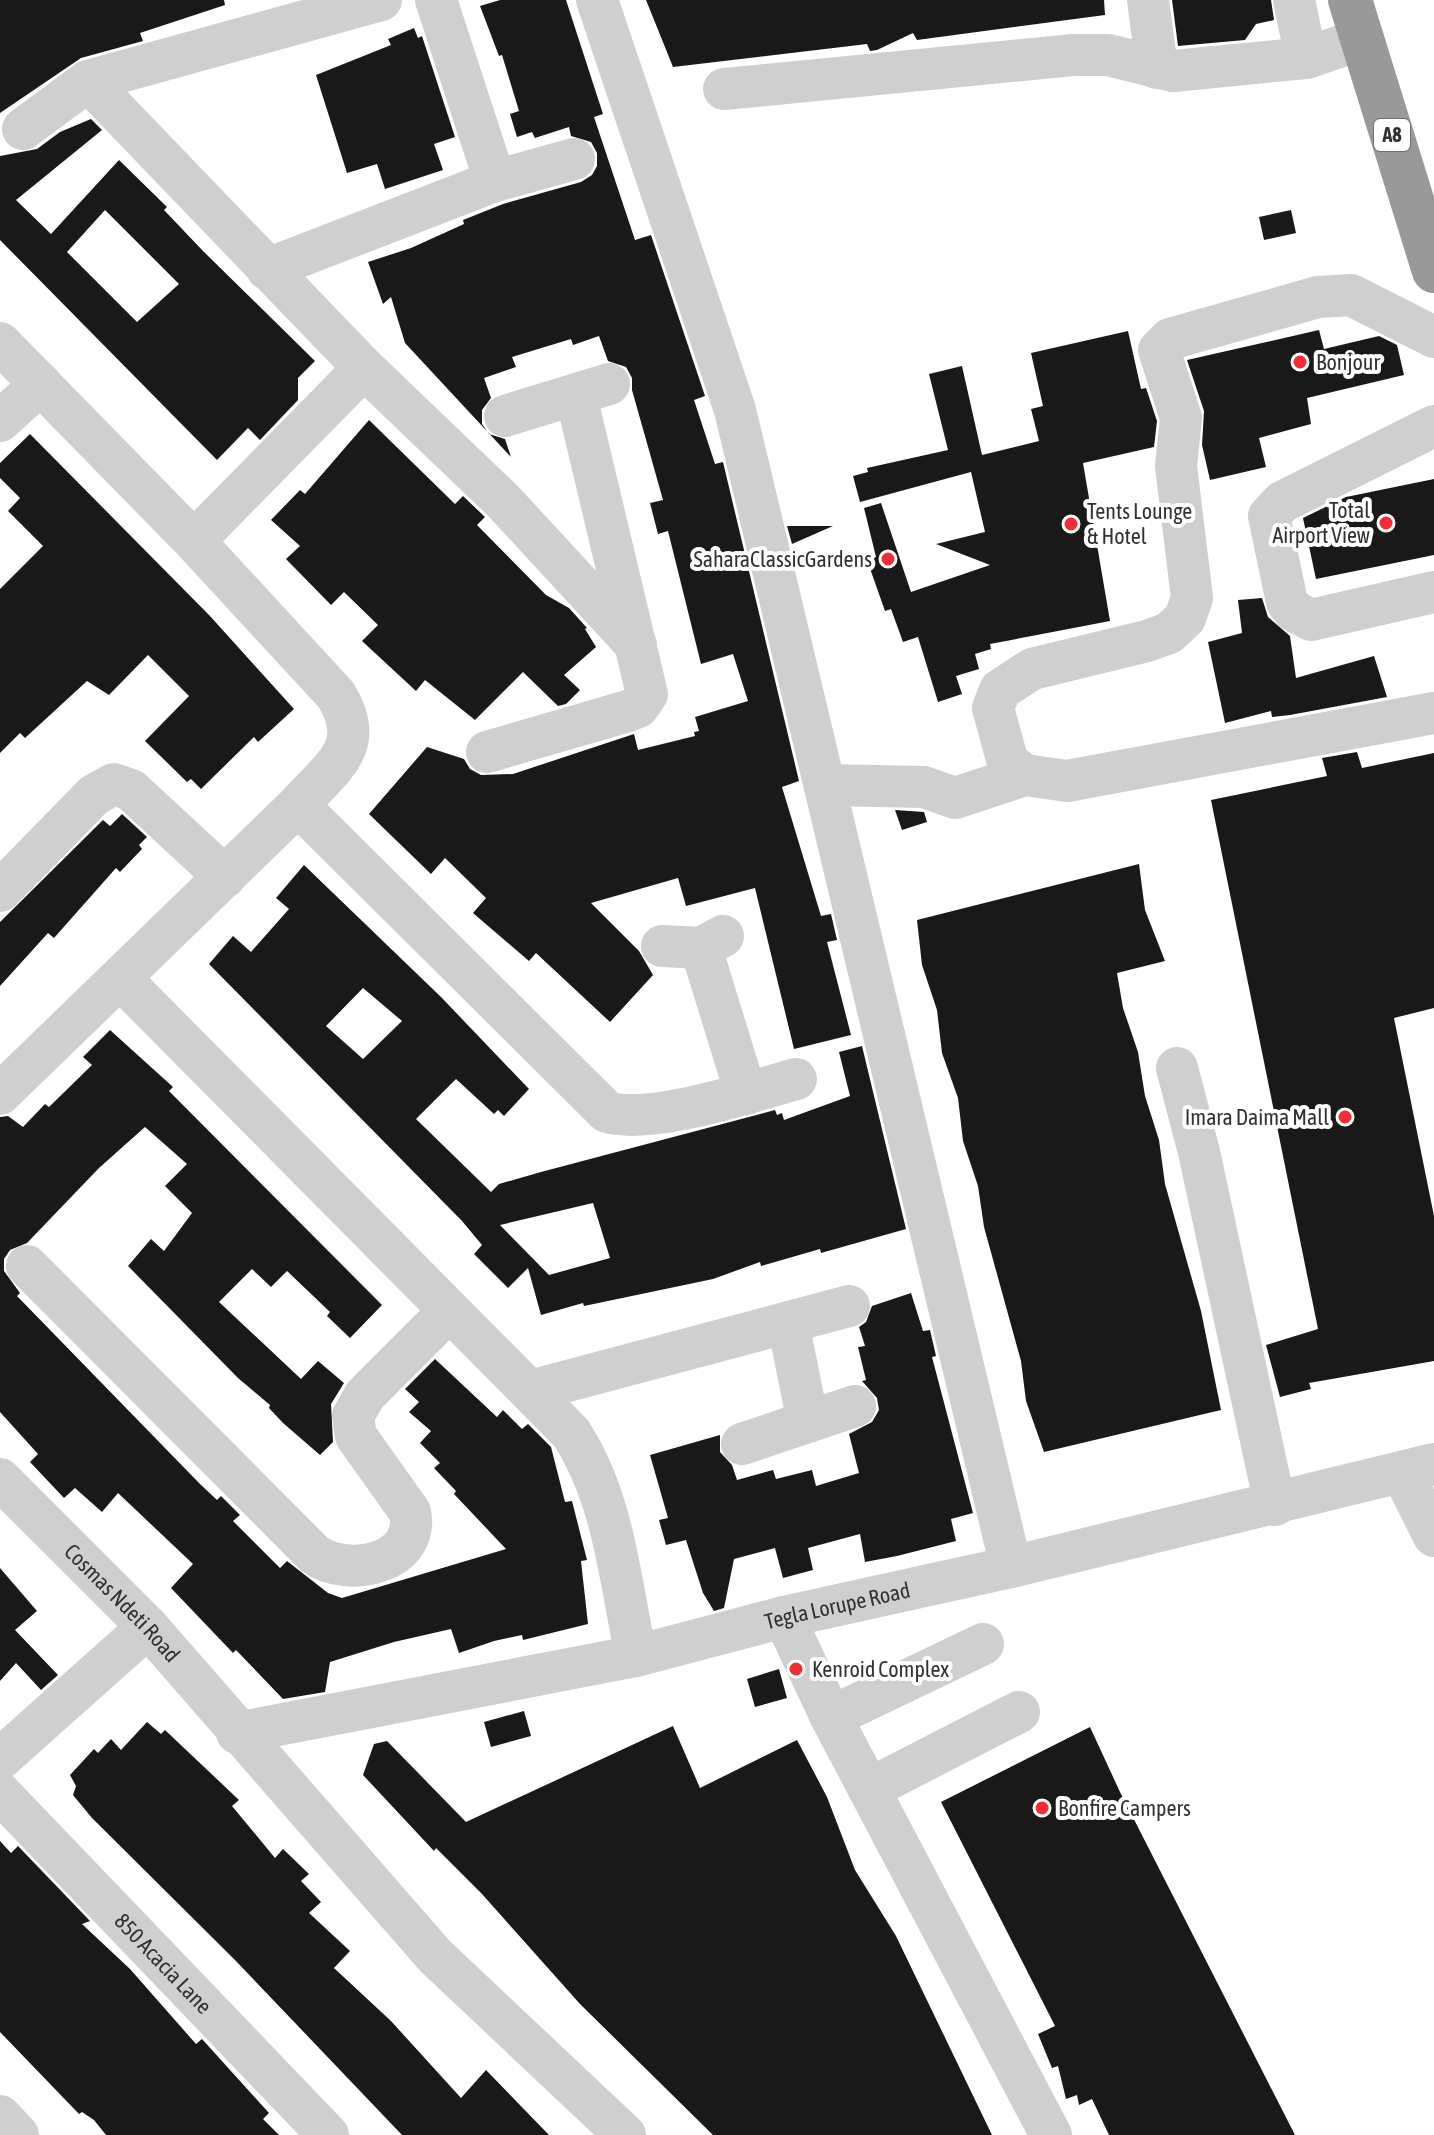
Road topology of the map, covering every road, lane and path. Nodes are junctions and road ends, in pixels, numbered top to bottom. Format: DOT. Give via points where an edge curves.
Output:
graph roads {
  1 [pos="381,0"];
  2 [pos="436,0"];
  3 [pos="597,0"];
  4 [pos="1148,0"];
  5 [pos="1294,0"];
  6 [pos="1356,20"];
  7 [pos="1306,58"];
  8 [pos="1157,68"];
  9 [pos="88,81"];
  10 [pos="724,89"];
  11 [pos="23,129"];
  12 [pos="574,159"];
  13 [pos="495,181"];
  14 [pos="267,269"];
  15 [pos="1434,271"];
  16 [pos="1434,337"];
  17 [pos="0,343"];
  18 [pos="364,368"];
  19 [pos="41,384"];
  20 [pos="505,416"];
  21 [pos="0,421"];
  22 [pos="1434,426"];
  23 [pos="194,541"];
  24 [pos="1434,592"];
  25 [pos="636,645"];
  26 [pos="1434,713"];
  27 [pos="487,752"];
  28 [pos="1025,775"];
  29 [pos="825,785"];
  30 [pos="298,805"];
  31 [pos="225,877"];
  32 [pos="0,891"];
  33 [pos="695,944"];
  34 [pos="121,979"];
  35 [pos="1177,1068"];
  36 [pos="5,1079"];
  37 [pos="796,1079"];
  38 [pos="746,1094"];
  39 [pos="27,1266"];
  40 [pos="849,1306"];
  41 [pos="448,1312"];
  42 [pos="788,1323"];
  43 [pos="530,1391"];
  44 [pos="855,1406"];
  45 [pos="808,1422"];
  46 [pos="742,1444"];
  47 [pos="1418,1468"];
  48 [pos="0,1479"];
  49 [pos="1275,1505"];
  50 [pos="1434,1536"];
  51 [pos="1011,1567"];
  52 [pos="784,1617"];
  53 [pos="148,1627"];
  54 [pos="983,1644"];
  55 [pos="636,1656"];
  56 [pos="1019,1712"];
  57 [pos="831,1717"];
  58 [pos="237,1733"];
  59 [pos="0,1759"];
  60 [pos="869,1789"];
  61 [pos="0,1793"];
  62 [pos="0,2116"];
  63 [pos="18,2135"];
  64 [pos="328,2135"];
  65 [pos="625,2135"];
  66 [pos="1051,2135"];
  1 -- 9 [label="street"];
  2 -- 13 [label="street"];
  3 -- 29 [label="street" via="735,410"];
  4 -- 8 [label="street"];
  5 -- 7 [label="street"];
  6 -- 7 [label="street"];
  6 -- 15 [label="highway, A8"];
  7 -- 8 [label="street" via="1173,71"];
  8 -- 10 [label="street" via="1108,55 1073,55"];
  9 -- 11 [label="street"];
  9 -- 14 [label="street"];
  12 -- 13 [label="street"];
  13 -- 14 [label="street"];
  14 -- 18 [label="street"];
  16 -- 28 [label="street" via="1351,295 1318,297 1197,329 1170,339 1159,350 1181,418 1176,466 1192,598 1185,618 1169,633 1032,669 1000,690 993,708 1008,763"];
  17 -- 19 [label="street"];
  18 -- 23 [label="street"];
  18 -- 25 [label="street" via="503,501"];
  19 -- 21 [label="street"];
  19 -- 23 [label="street"];
  20 -- 25 [label="street" via="593,390"];
  22 -- 24 [label="street" via="1282,502 1269,516 1287,602 1311,620"];
  23 -- 30 [label="street" via="345,710 350,724 347,745"];
  25 -- 27 [label="street" via="647,694 638,707"];
  26 -- 28 [label="street" via="1067,781"];
  28 -- 29 [label="street" via="955,798 924,787"];
  29 -- 51 [label="street"];
  30 -- 31 [label="street"];
  30 -- 38 [label="street" via="607,1112 642,1115"];
  31 -- 32 [label="street" via="131,790 114,784 94,795"];
  31 -- 34 [label="street"];
  33 -- 38 [label="street"];
  34 -- 36 [label="street"];
  34 -- 41 [label="street"];
  35 -- 49 [label="street"];
  37 -- 38 [label="street"];
  39 -- 41 [label="street" via="314,1554 348,1568 384,1559 414,1527 410,1512 356,1436 353,1416 365,1395"];
  40 -- 42 [label="street"];
  41 -- 43 [label="street"];
  42 -- 43 [label="street"];
  42 -- 45 [label="street"];
  43 -- 55 [label="street" via="571,1433 603,1493"];
  44 -- 45 [label="street"];
  45 -- 46 [label="street"];
  47 -- 49 [label="street, Tegla Lorupe Road"];
  47 -- 50 [label="street"];
  48 -- 53 [label="street, Cosmas Ndeti Road"];
  49 -- 51 [label="street, Tegla Lorupe Road"];
  51 -- 52 [label="street, Tegla Lorupe Road"];
  52 -- 55 [label="street, Tegla Lorupe Road"];
  52 -- 57 [label="street"];
  53 -- 58 [label="street, Cosmas Ndeti Road"];
  53 -- 59 [label="street"];
  54 -- 57 [label="street"];
  55 -- 58 [label="street, Tegla Lorupe Road"];
  56 -- 60 [label="street"];
  57 -- 60 [label="street"];
  58 -- 65 [label="street, Cosmas Ndeti Road" via="435,1956"];
  60 -- 66 [label="street"];
  61 -- 64 [label="street, 850 Acacia Lane"];
  62 -- 63 [label="street"];
}
